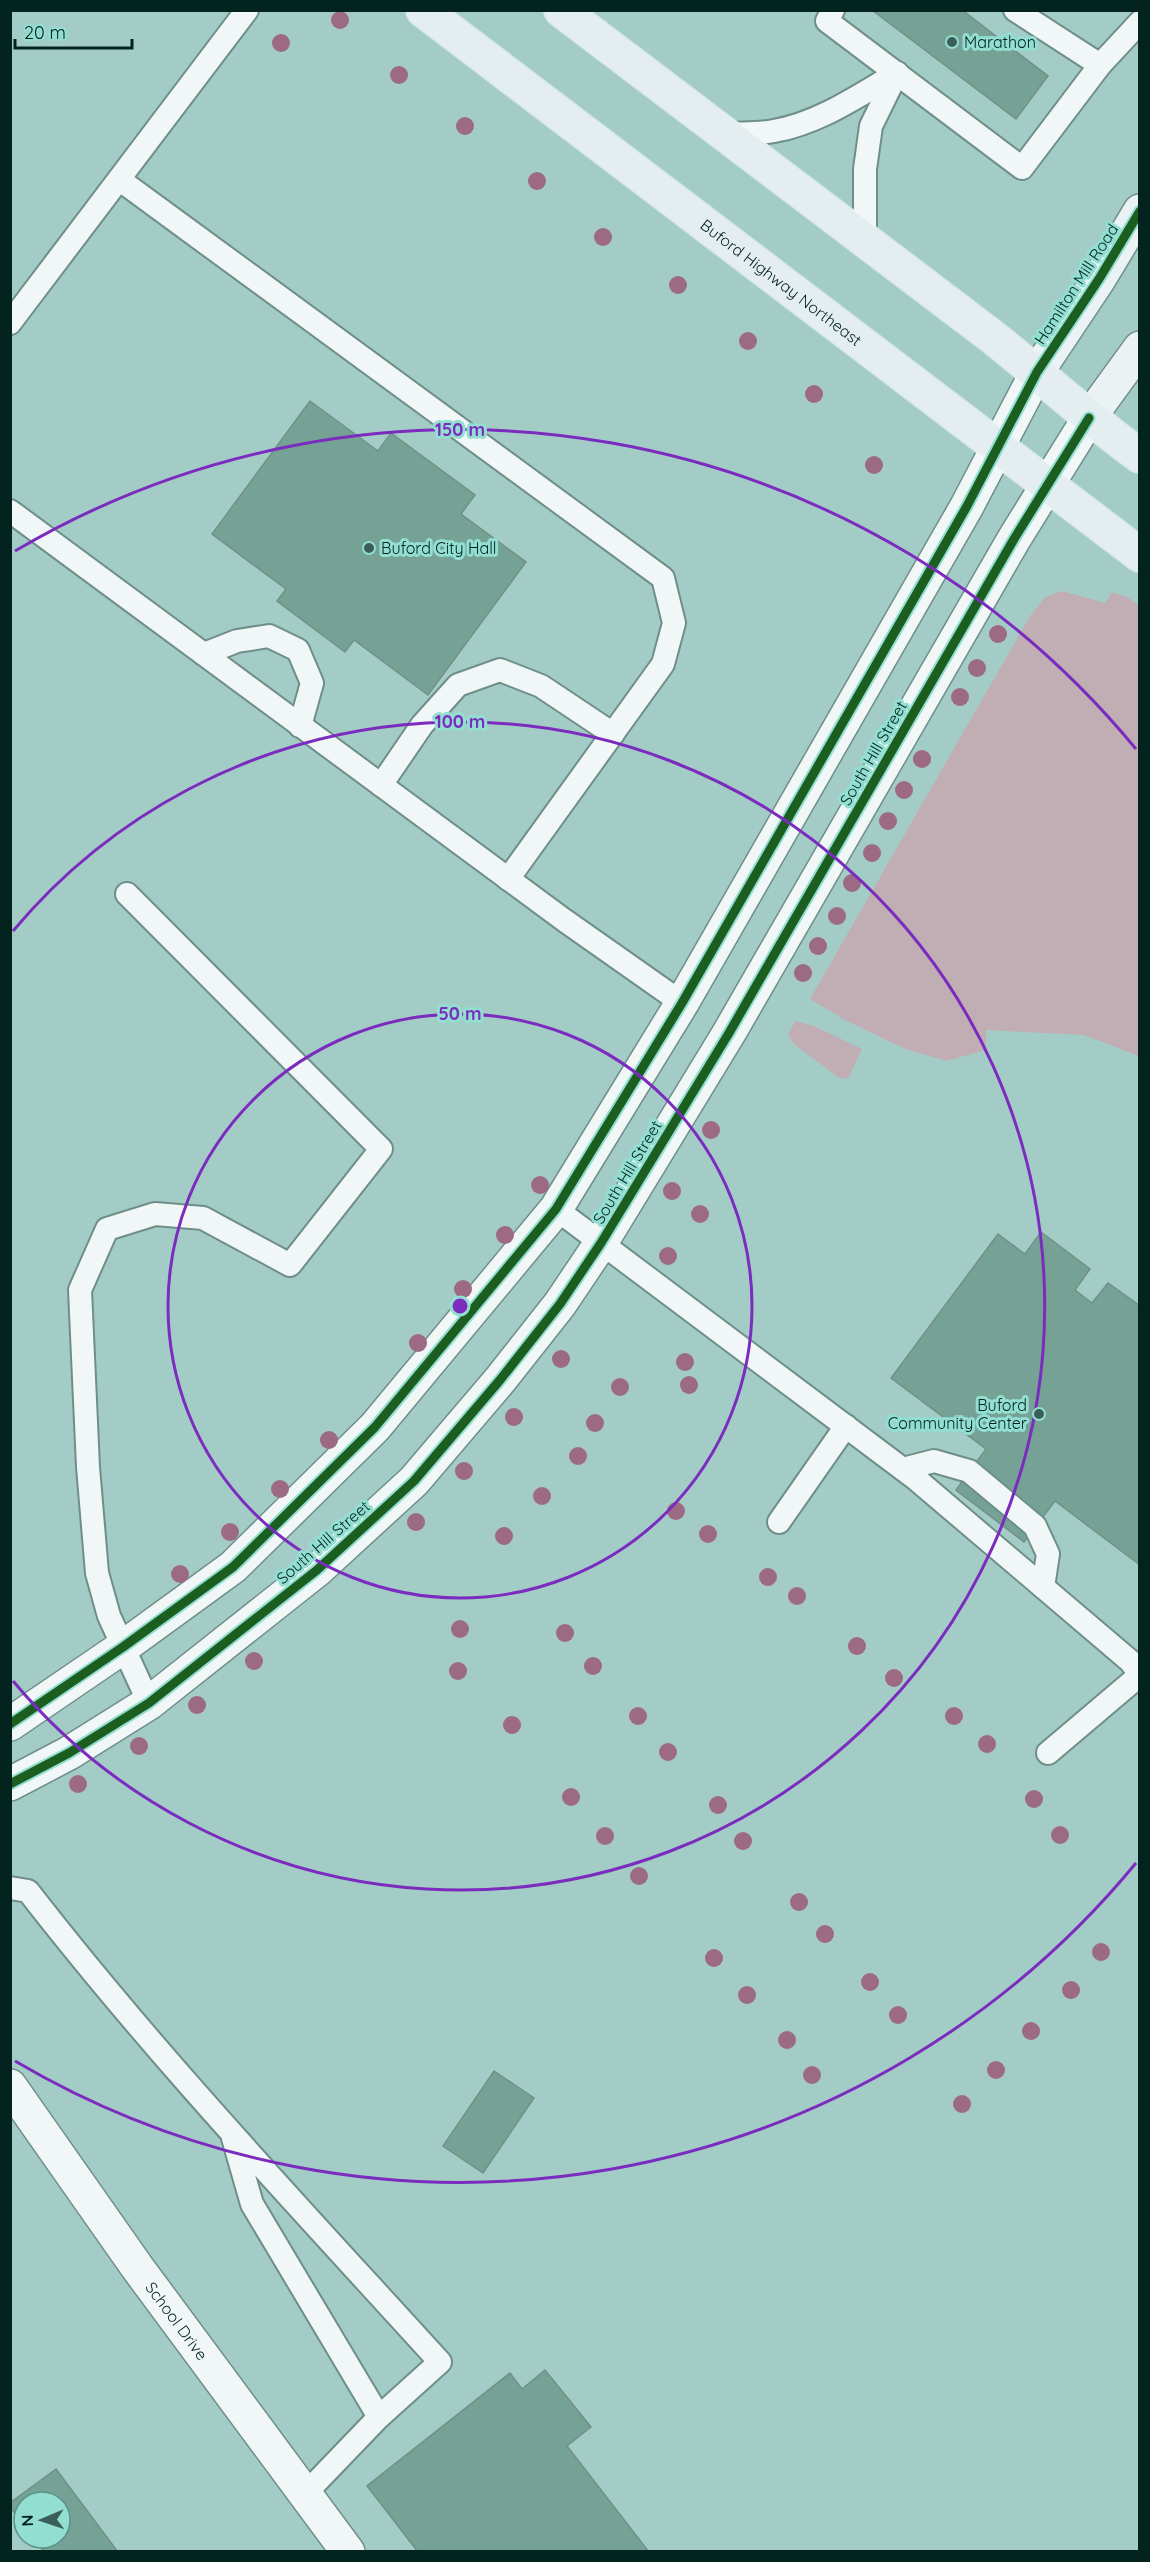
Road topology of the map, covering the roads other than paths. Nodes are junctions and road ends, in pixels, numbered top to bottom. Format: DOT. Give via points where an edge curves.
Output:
graph roads {
  1 [pos="248,10"];
  2 [pos="423,10"];
  3 [pos="561,10"];
  4 [pos="833,10"];
  5 [pos="1015,10"];
  6 [pos="1140,22"];
  7 [pos="1100,65"];
  8 [pos="897,73"];
  9 [pos="727,134"];
  10 [pos="120,180"];
  11 [pos="1140,211"];
  12 [pos="865,240"];
  13 [pos="10,323"];
  14 [pos="1140,348"];
  15 [pos="1037,372"];
  16 [pos="1089,418"];
  17 [pos="997,448"];
  18 [pos="1140,456"];
  19 [pos="1048,487"];
  20 [pos="10,511"];
  21 [pos="1140,555"];
  22 [pos="204,654"];
  23 [pos="300,726"];
  24 [pos="613,734"];
  25 [pos="381,785"];
  26 [pos="508,879"];
  27 [pos="128,894"];
  28 [pos="682,1003"];
  29 [pos="556,1209"];
  30 [pos="601,1243"];
  31 [pos="846,1426"];
  32 [pos="903,1469"];
  33 [pos="778,1522"];
  34 [pos="1043,1587"];
  35 [pos="123,1647"];
  36 [pos="1140,1675"];
  37 [pos="149,1703"];
  38 [pos="10,1724"];
  39 [pos="1048,1753"];
  40 [pos="10,1784"];
  41 [pos="10,1888"];
  42 [pos="10,2086"];
  43 [pos="232,2132"];
  44 [pos="379,2417"];
  45 [pos="305,2494"];
  46 [pos="341,2549"];
  1 -- 10 [label="lane"];
  2 -- 17 [label="main road, Buford Highway Northeast"];
  3 -- 9 [label="main road"];
  4 -- 8 [label="lane" via="827,21"];
  5 -- 7 [label="lane"];
  6 -- 7 [label="lane"];
  7 -- 8 [label="lane" via="1022,168"];
  8 -- 9 [label="lane" via="806,122 773,131"];
  8 -- 12 [label="lane" via="871,126 865,169"];
  9 -- 12 [label="main road"];
  10 -- 13 [label="lane"];
  10 -- 24 [label="lane" via="663,578 674,623 663,664"];
  11 -- 15 [label="main road, Hamilton Mill Road"];
  12 -- 15 [label="main road"];
  14 -- 16 [label="main road"];
  15 -- 16 [label="main road"];
  15 -- 17 [label="street"];
  16 -- 18 [label="main road"];
  16 -- 19 [label="street, South Hill Street"];
  17 -- 19 [label="main road, Buford Highway Northeast"];
  17 -- 28 [label="street"];
  19 -- 21 [label="main road, Buford Highway Northeast"];
  19 -- 30 [label="street, South Hill Street" via="1014,539 729,1033"];
  20 -- 22 [label="lane"];
  22 -- 23 [label="lane"];
  22 -- 23 [label="lane" via="237,641 269,636 298,650 312,683"];
  23 -- 25 [label="lane"];
  24 -- 25 [label="lane" via="541,686 500,670 458,685 422,725"];
  24 -- 26 [label="lane"];
  25 -- 26 [label="lane"];
  26 -- 28 [label="lane"];
  27 -- 35 [label="lane" via="381,1149 290,1264 203,1218 155,1214 107,1229 80,1290 97,1572 109,1616"];
  28 -- 29 [label="street"];
  29 -- 30 [label="lane"];
  29 -- 35 [label="street" via="375,1427 233,1567"];
  30 -- 31 [label="lane"];
  30 -- 37 [label="street, South Hill Street" via="533,1337 414,1481 317,1570"];
  31 -- 32 [label="lane"];
  31 -- 33 [label="lane"];
  32 -- 34 [label="lane"];
  32 -- 34 [label="lane" via="934,1461 969,1472 1035,1526 1048,1554"];
  34 -- 36 [label="lane" via="1130,1661"];
  35 -- 37 [label="lane"];
  35 -- 38 [label="street"];
  36 -- 39 [label="lane"];
  37 -- 40 [label="street, South Hill Street"];
  41 -- 43 [label="lane" via="28,1891 91,1973"];
  42 -- 45 [label="street, School Drive" via="136,2267"];
  43 -- 44 [label="lane" via="252,2204"];
  43 -- 44 [label="lane" via="441,2362"];
  44 -- 45 [label="lane"];
  45 -- 46 [label="street, School Drive"];
}
